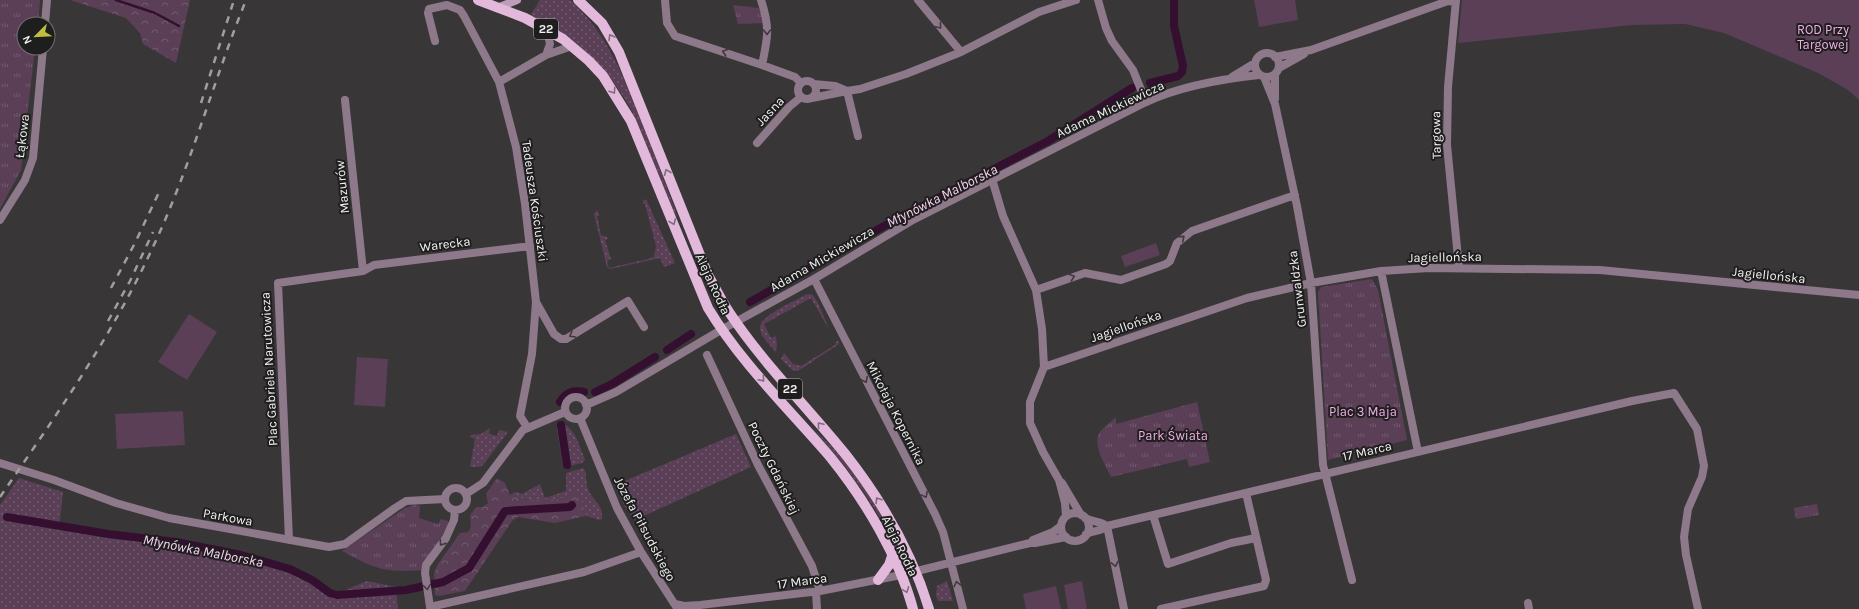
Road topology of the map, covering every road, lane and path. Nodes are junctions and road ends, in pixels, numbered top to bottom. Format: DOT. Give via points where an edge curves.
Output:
graph roads {
  1 [pos="46,0"];
  2 [pos="478,0"];
  3 [pos="517,0"];
  4 [pos="578,0"];
  5 [pos="665,0"];
  6 [pos="761,0"];
  7 [pos="918,0"];
  8 [pos="1076,0"];
  9 [pos="1098,0"];
  10 [pos="1456,1"];
  11 [pos="497,8"];
  12 [pos="45,16"];
  13 [pos="547,30"];
  14 [pos="435,41"];
  15 [pos="572,46"];
  16 [pos="1311,50"];
  17 [pos="961,52"];
  18 [pos="546,55"];
  19 [pos="41,56"];
  20 [pos="1275,57"];
  21 [pos="1255,63"];
  22 [pos="762,65"];
  23 [pos="1277,71"];
  24 [pos="1261,76"];
  25 [pos="1229,78"];
  26 [pos="499,82"];
  27 [pos="802,83"];
  28 [pos="814,84"];
  29 [pos="847,91"];
  30 [pos="801,97"];
  31 [pos="812,98"];
  32 [pos="345,100"];
  33 [pos="1146,102"];
  34 [pos="1275,104"];
  35 [pos="858,136"];
  36 [pos="757,143"];
  37 [pos="992,179"];
  38 [pos="1295,195"];
  39 [pos="0,220"];
  40 [pos="530,246"];
  41 [pos="1459,268"];
  42 [pos="363,271"];
  43 [pos="1381,271"];
  44 [pos="814,279"];
  45 [pos="1311,282"];
  46 [pos="1036,290"];
  47 [pos="1859,295"];
  48 [pos="536,302"];
  49 [pos="735,322"];
  50 [pos="644,327"];
  51 [pos="721,330"];
  52 [pos="707,355"];
  53 [pos="1044,367"];
  54 [pos="586,405"];
  55 [pos="565,412"];
  56 [pos="580,418"];
  57 [pos="527,427"];
  58 [pos="1418,452"];
  59 [pos="0,463"];
  60 [pos="1325,473"];
  61 [pos="1059,480"];
  62 [pos="1246,493"];
  63 [pos="466,494"];
  64 [pos="445,499"];
  65 [pos="455,510"];
  66 [pos="1153,515"];
  67 [pos="1066,516"];
  68 [pos="1083,516"];
  69 [pos="1061,526"];
  70 [pos="1107,526"];
  71 [pos="1086,534"];
  72 [pos="1066,538"];
  73 [pos="1256,538"];
  74 [pos="289,540"];
  75 [pos="1030,543"];
  76 [pos="641,552"];
  77 [pos="892,556"];
  78 [pos="910,559"];
  79 [pos="951,562"];
  80 [pos="931,567"];
  81 [pos="914,571"];
  82 [pos="901,574"];
  83 [pos="878,580"];
  84 [pos="1352,580"];
  85 [pos="818,592"];
  86 [pos="676,607"];
  87 [pos="1178,607"];
  88 [pos="817,609"];
  89 [pos="913,609"];
  90 [pos="929,609"];
  91 [pos="963,609"];
  92 [pos="1124,609"];
  93 [pos="1161,609"];
  94 [pos="1698,609"];
  1 -- 12 [label="street"];
  2 -- 11 [label="main road, 22"];
  3 -- 11 [label="main road"];
  49 -- 4 [label="main road, Aleja Rodła / 22, one-way" via="708,275 620,52 602,23"];
  22 -- 5 [label="street, one-way" via="675,36 667,23"];
  6 -- 22 [label="street, one-way" via="767,19 768,37"];
  7 -- 17 [label="street, one-way"];
  8 -- 17 [label="street" via="1039,12"];
  9 -- 33 [label="street" via="1112,41 1133,70"];
  10 -- 16 [label="street" via="1448,1"];
  10 -- 41 [label="street, Targowa" via="1448,87 1447,144"];
  11 -- 13 [label="main road, Aleja Rodła / 22" via="525,18"];
  13 -- 15 [label="main road, Aleja Rodła / 22"];
  13 -- 18 [label="street" via="550,44"];
  14 -- 26 [label="street, Tadeusza Kościuszki" via="429,9 447,4 460,10"];
  15 -- 18 [label="street"];
  15 -- 51 [label="main road, Aleja Rodła / 22, one-way" via="603,76 631,121 704,301"];
  16 -- 20 [label="street"];
  16 -- 23 [label="street"];
  17 -- 29 [label="street" via="893,79"];
  18 -- 26 [label="street"];
  19 -- 39 [label="street, Łąkowa" via="33,158 25,180"];
  20 -- 21 [label="street" via="1265,53 1258,56"];
  20 -- 23 [label="street"];
  21 -- 24 [label="street" via="1255,69"];
  21 -- 25 [label="street, Adama Mickiewicza"];
  22 -- 27 [label="street" via="795,77"];
  23 -- 24 [label="street" via="1270,77"];
  23 -- 34 [label="street, Grunwaldzka"];
  24 -- 25 [label="street, Adama Mickiewicza"];
  24 -- 34 [label="street, Grunwaldzka"];
  25 -- 33 [label="street, Adama Mickiewicza" via="1188,87"];
  26 -- 40 [label="street, Tadeusza Kościuszki" via="520,168"];
  27 -- 28 [label="street" via="809,81"];
  27 -- 30 [label="street" via="798,90"];
  28 -- 29 [label="street" via="835,86"];
  28 -- 31 [label="street" via="817,91"];
  29 -- 31 [label="street"];
  29 -- 35 [label="street"];
  30 -- 31 [label="street"];
  30 -- 36 [label="street, Jasna"];
  32 -- 42 [label="street, Mazurów"];
  33 -- 37 [label="street, Adama Mickiewicza"];
  34 -- 38 [label="street, Grunwaldzka"];
  37 -- 44 [label="street, Adama Mickiewicza" via="911,221"];
  37 -- 46 [label="street" via="1003,216"];
  38 -- 45 [label="street, Grunwaldzka"];
  46 -- 38 [label="street, one-way" via="1085,273 1121,280 1166,264 1170,261 1177,243 1192,231"];
  40 -- 42 [label="street, Warecka" via="374,265"];
  40 -- 48 [label="street, Tadeusza Kościuszki"];
  41 -- 43 [label="street, Jagiellońska"];
  41 -- 47 [label="street, Jagiellońska" via="1600,270"];
  42 -- 74 [label="street, Plac Gabriela Narutowicza" via="278,283"];
  43 -- 45 [label="street, Jagiellońska"];
  43 -- 58 [label="street"];
  44 -- 49 [label="street, Adama Mickiewicza"];
  44 -- 79 [label="street, Mikołaja Kopernika, one-way" via="935,514"];
  45 -- 53 [label="street, Jagiellońska" via="1246,298"];
  45 -- 60 [label="street, Grunwaldzka"];
  46 -- 53 [label="street"];
  50 -- 48 [label="street, Tadeusza Kościuszki, one-way" via="628,301 562,339 554,334"];
  48 -- 57 [label="street, Tadeusza Kościuszki" via="532,354 520,416"];
  49 -- 51 [label="street, Adama Mickiewicza"];
  78 -- 49 [label="main road, Aleja Rodła / 22, one-way" via="886,513 865,481"];
  51 -- 54 [label="street, Adama Mickiewicza" via="616,392"];
  51 -- 77 [label="main road, Aleja Rodła / 22, one-way" via="832,460 878,528"];
  52 -- 85 [label="street, Poczty Gdańskiej" via="758,465 812,566"];
  53 -- 61 [label="street" via="1030,402 1030,423"];
  54 -- 55 [label="street" via="582,399 572,398 565,404"];
  54 -- 56 [label="street" via="585,414"];
  55 -- 56 [label="street" via="571,418"];
  55 -- 57 [label="street"];
  56 -- 76 [label="street, Józefa Piłsudskiego" via="614,501"];
  57 -- 63 [label="street" via="483,484"];
  58 -- 60 [label="street, 17 Marca"];
  58 -- 94 [label="street, 17 Marca" via="1674,393 1699,433 1703,471 1688,509 1684,537"];
  59 -- 74 [label="street, Parkowa" via="116,503 169,518"];
  60 -- 62 [label="street, 17 Marca"];
  60 -- 84 [label="street, Grunwaldzka"];
  61 -- 67 [label="street"];
  61 -- 68 [label="street"];
  62 -- 66 [label="street, 17 Marca"];
  62 -- 73 [label="street"];
  63 -- 64 [label="street" via="462,489 453,488 446,493"];
  63 -- 65 [label="street" via="467,501 464,507"];
  64 -- 65 [label="street" via="449,508"];
  64 -- 74 [label="street, Parkowa" via="406,502 340,546 322,547"];
  65 -- 76 [label="street, one-way" via="451,528 426,565 429,604 584,572"];
  66 -- 70 [label="street, 17 Marca"];
  66 -- 73 [label="street" via="1170,565 1231,543"];
  67 -- 68 [label="street" via="1073,513"];
  67 -- 69 [label="street"];
  68 -- 70 [label="street"];
  68 -- 71 [label="street" via="1088,526"];
  69 -- 72 [label="street"];
  69 -- 75 [label="street, 17 Marca"];
  70 -- 71 [label="street, 17 Marca"];
  70 -- 92 [label="street, one-way"];
  71 -- 72 [label="street" via="1079,540"];
  72 -- 75 [label="street, 17 Marca"];
  73 -- 87 [label="street" via="1266,580 1264,586"];
  75 -- 79 [label="street, 17 Marca"];
  76 -- 86 [label="street, Józefa Piłsudskiego"];
  77 -- 82 [label="main road, Aleja Rodła / 22"];
  77 -- 83 [label="main road"];
  78 -- 80 [label="street"];
  78 -- 81 [label="main road, Aleja Rodła / 22"];
  79 -- 80 [label="street, 17 Marca"];
  91 -- 79 [label="street, Mikołaja Kopernika, one-way"];
  80 -- 81 [label="street, 17 Marca"];
  81 -- 82 [label="street, 17 Marca"];
  81 -- 90 [label="main road, Aleja Rodła / 22"];
  82 -- 83 [label="street, 17 Marca"];
  82 -- 89 [label="main road, Aleja Rodła / 22, one-way"];
  83 -- 85 [label="street, 17 Marca"];
  85 -- 86 [label="street, 17 Marca"];
  85 -- 88 [label="street, Poczty Gdańskiej"];
  87 -- 93 [label="street"];
}
